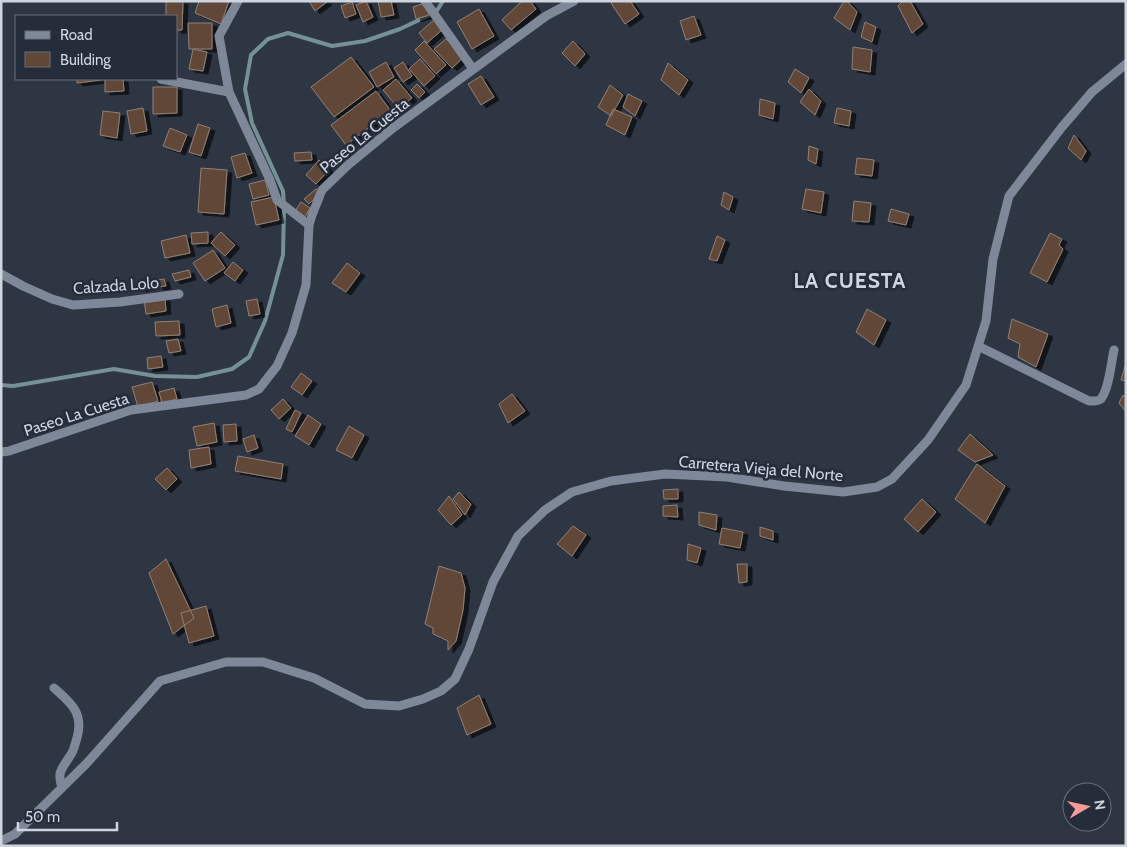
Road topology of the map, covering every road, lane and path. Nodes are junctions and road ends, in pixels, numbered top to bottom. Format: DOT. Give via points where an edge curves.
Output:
graph roads {
  1 [pos="238,1"];
  2 [pos="574,1"];
  3 [pos="426,2"];
  4 [pos="1126,64"];
  5 [pos="473,70"];
  6 [pos="166,80"];
  7 [pos="229,92"];
  8 [pos="309,225"];
  9 [pos="1,274"];
  10 [pos="180,294"];
  11 [pos="978,346"];
  12 [pos="1114,350"];
  13 [pos="1,452"];
  14 [pos="54,688"];
  15 [pos="62,788"];
  16 [pos="1,841"];
  1 -- 7 [label="street" via="219,36"];
  2 -- 5 [label="street, Paseo La Cuesta" via="546,16"];
  3 -- 5 [label="street"];
  4 -- 11 [label="street, Carretera Vieja del Norte" via="1086,99 1009,196 993,259 986,321"];
  5 -- 8 [label="street, Paseo La Cuesta" via="348,165 322,190"];
  6 -- 7 [label="street"];
  7 -- 8 [label="street" via="277,200"];
  8 -- 13 [label="street, Paseo La Cuesta" via="306,285 292,333 278,366 259,388 246,395 132,410"];
  9 -- 10 [label="street, Calzada Lolo" via="52,299 73,305"];
  11 -- 12 [label="street" via="1096,402 1101,399 1107,385"];
  11 -- 15 [label="street, Carretera Vieja del Norte" via="966,385 928,440 892,479 877,487 843,492 727,477 664,474 611,481 572,492 545,510 518,536 493,582 455,679 441,691 399,706 364,704 314,678 263,662 226,662 160,681"];
  14 -- 15 [label="street" via="78,712 80,728 74,750 58,776"];
  15 -- 16 [label="street, Carretera Vieja del Norte" via="15,834"];
}
